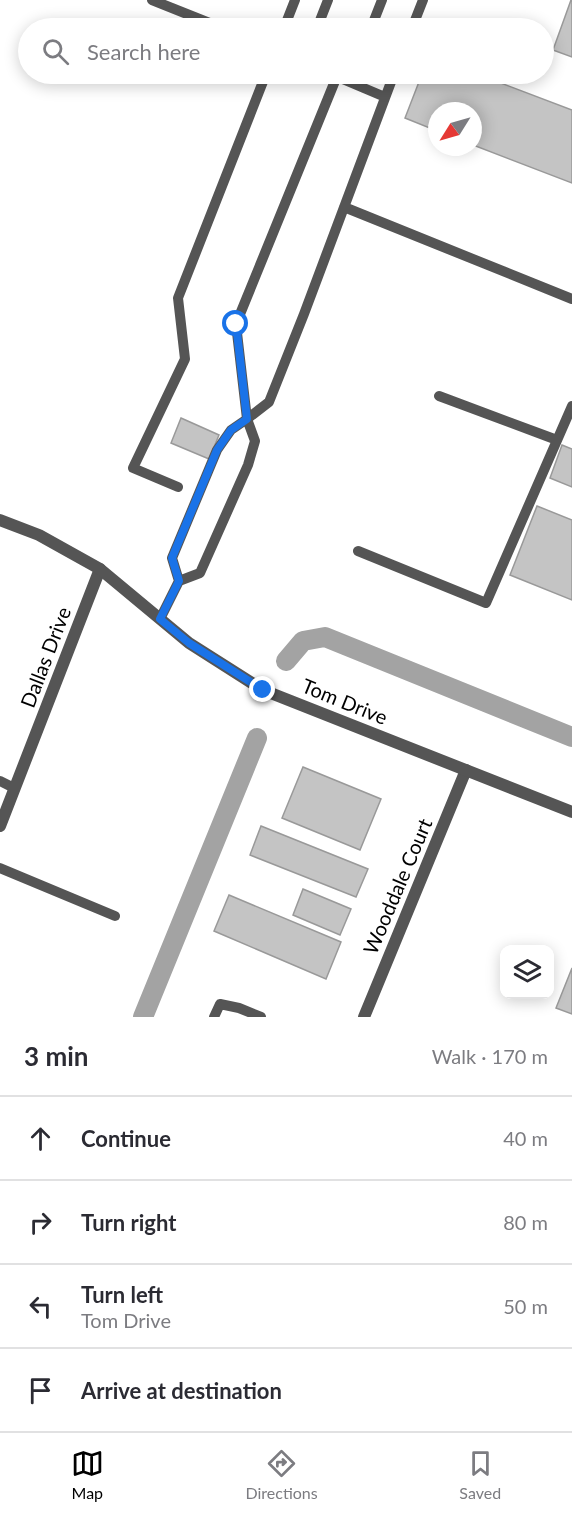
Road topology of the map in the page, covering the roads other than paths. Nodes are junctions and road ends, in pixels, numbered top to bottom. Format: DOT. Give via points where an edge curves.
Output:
graph roads {
  1 [pos="153,0"];
  2 [pos="295,0"];
  3 [pos="328,0"];
  4 [pos="382,0"];
  5 [pos="423,0"];
  6 [pos="197,18"];
  7 [pos="288,18"];
  8 [pos="320,18"];
  9 [pos="375,18"];
  10 [pos="416,18"];
  11 [pos="262,84"];
  12 [pos="330,84"];
  13 [pos="362,84"];
  14 [pos="390,84"];
  15 [pos="385,97"];
  16 [pos="344,207"];
  17 [pos="572,299"];
  18 [pos="439,396"];
  19 [pos="572,406"];
  20 [pos="247,419"];
  21 [pos="557,440"];
  22 [pos="178,487"];
  23 [pos="0,520"];
  24 [pos="358,551"];
  25 [pos="100,569"];
  26 [pos="179,581"];
  27 [pos="160,619"];
  28 [pos="466,770"];
  29 [pos="0,782"];
  30 [pos="14,788"];
  31 [pos="572,812"];
  32 [pos="0,826"];
  33 [pos="0,868"];
  34 [pos="115,916"];
  35 [pos="214,1017"];
  36 [pos="261,1017"];
  37 [pos="364,1017"];
  1 -- 6 [label="lane"];
  2 -- 7 [label="lane"];
  3 -- 8 [label="lane"];
  4 -- 9 [label="lane"];
  5 -- 10 [label="lane"];
  11 -- 22 [label="lane" via="178,298 185,359 133,468"];
  12 -- 20 [label="lane" via="236,324"];
  13 -- 15 [label="lane"];
  14 -- 15 [label="lane"];
  15 -- 16 [label="lane"];
  16 -- 17 [label="lane"];
  16 -- 20 [label="lane" via="269,402"];
  18 -- 21 [label="lane"];
  19 -- 21 [label="lane"];
  20 -- 26 [label="lane" via="231,430 217,450 172,558"];
  20 -- 26 [label="lane" via="255,441 248,465 200,573"];
  21 -- 24 [label="lane" via="486,603"];
  23 -- 25 [label="street, Tom Drive" via="39,535"];
  25 -- 27 [label="street, Tom Drive"];
  25 -- 30 [label="street, Dallas Drive"];
  26 -- 27 [label="lane"];
  27 -- 28 [label="street, Tom Drive" via="189,643 263,690"];
  28 -- 31 [label="street, Tom Drive"];
  28 -- 37 [label="street, Wooddale Court"];
  29 -- 30 [label="lane"];
  30 -- 32 [label="street, Dallas Drive"];
  33 -- 34 [label="lane"];
  35 -- 36 [label="lane" via="220,1004"];
}
